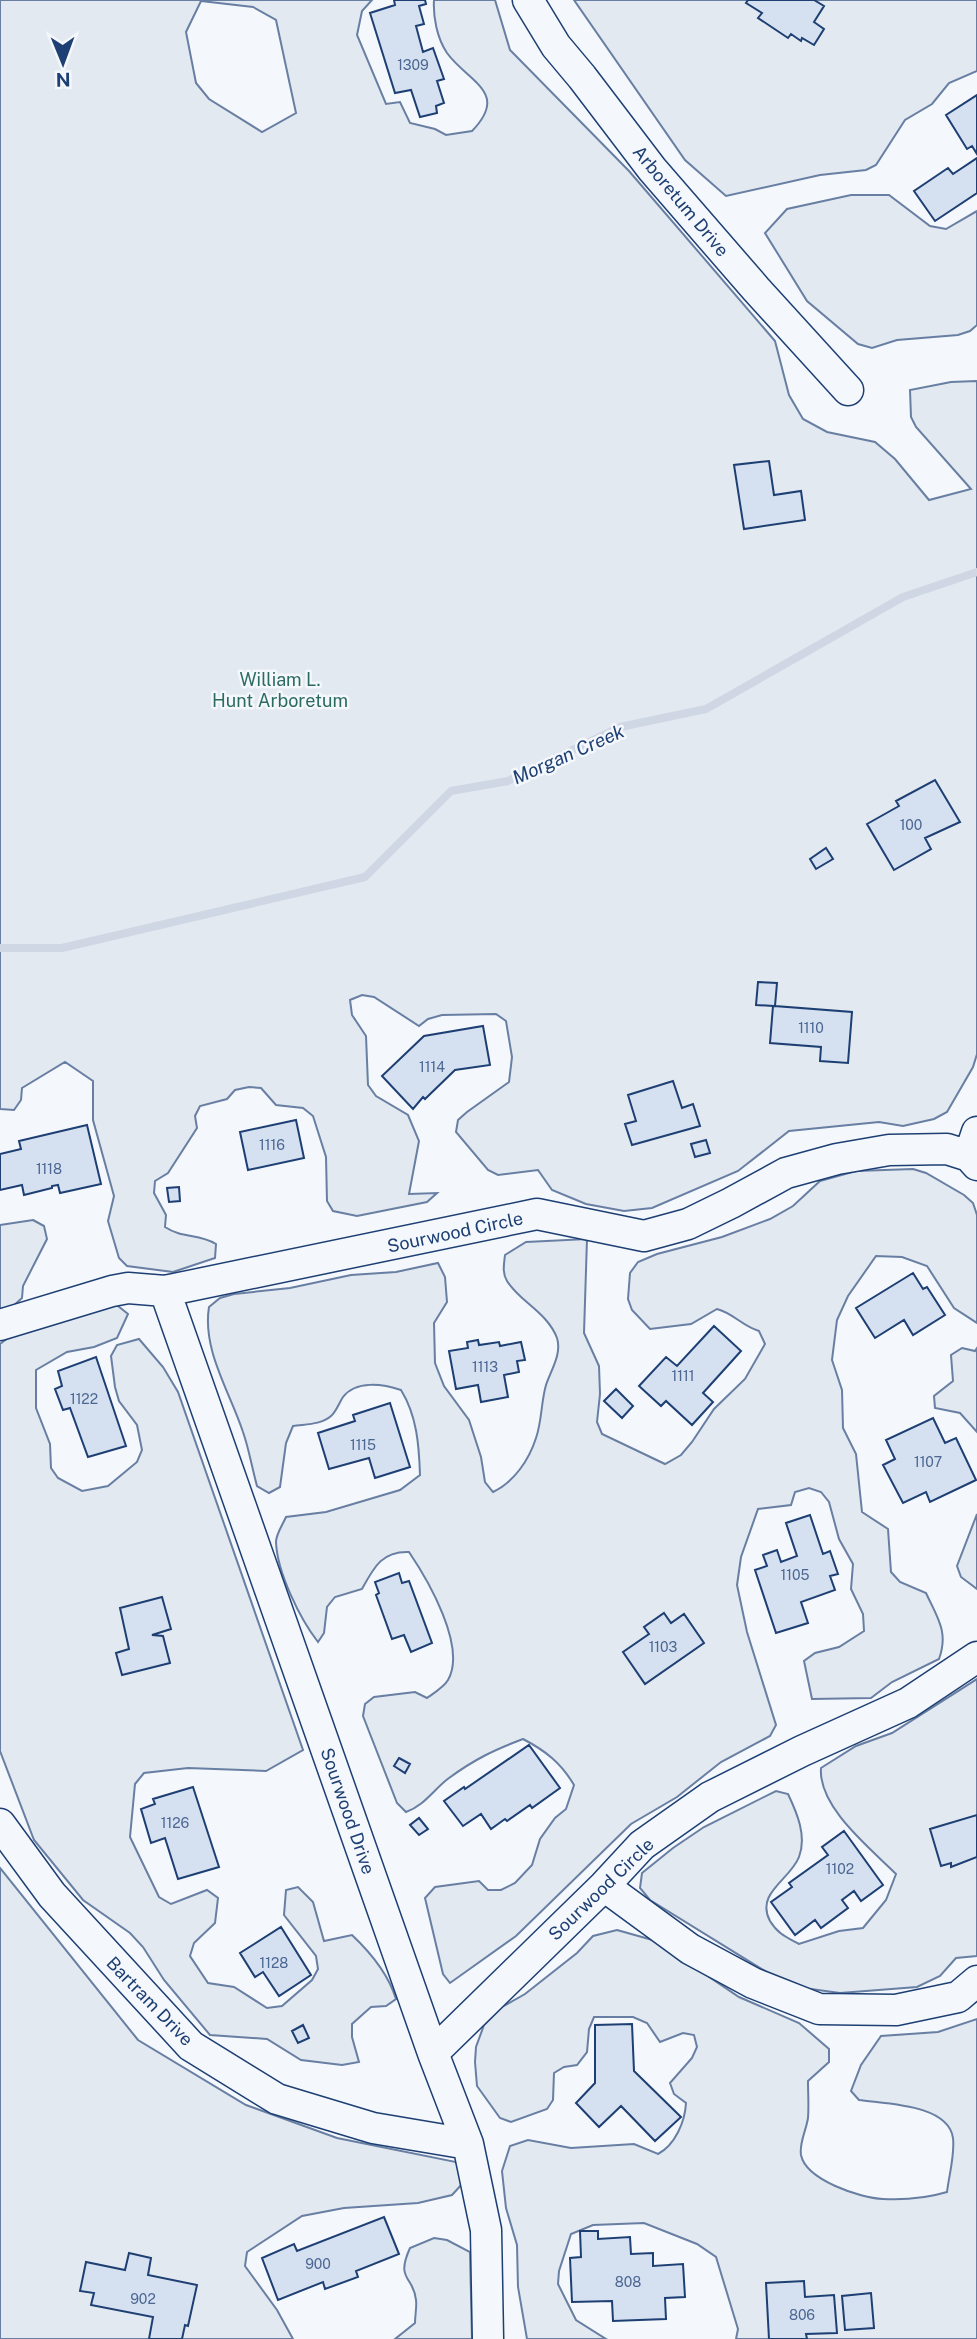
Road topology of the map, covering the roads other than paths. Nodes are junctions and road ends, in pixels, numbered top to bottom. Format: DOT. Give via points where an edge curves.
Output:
graph roads {
  1 [pos="528,0"];
  2 [pos="848,390"];
  3 [pos="974,1151"];
  4 [pos="165,1291"];
  5 [pos="0,1325"];
  6 [pos="977,1657"];
  7 [pos="0,1824"];
  8 [pos="604,1886"];
  9 [pos="977,1981"];
  10 [pos="433,2053"];
  11 [pos="468,2144"];
  12 [pos="488,2339"];
  1 -- 2 [label="street, Arboretum Drive" via="555,46 652,169"];
  3 -- 4 [label="street, Sourwood Circle" via="889,1150 786,1172 688,1224 644,1236 537,1214"];
  4 -- 5 [label="street, Sourwood Circle" via="112,1291"];
  4 -- 10 [label="street, Sourwood Drive"];
  6 -- 8 [label="street, Sourwood Circle" via="908,1703 710,1797 642,1845"];
  7 -- 11 [label="street, Bartram Drive" via="52,1895 191,2046 277,2099 373,2128"];
  8 -- 9 [label="street" via="690,1949 753,1983 819,2010 896,2010 958,1997"];
  8 -- 10 [label="street, Sourwood Circle"];
  10 -- 11 [label="street, Sourwood Drive"];
  11 -- 12 [label="street, Sourwood Drive" via="486,2230"];
}
